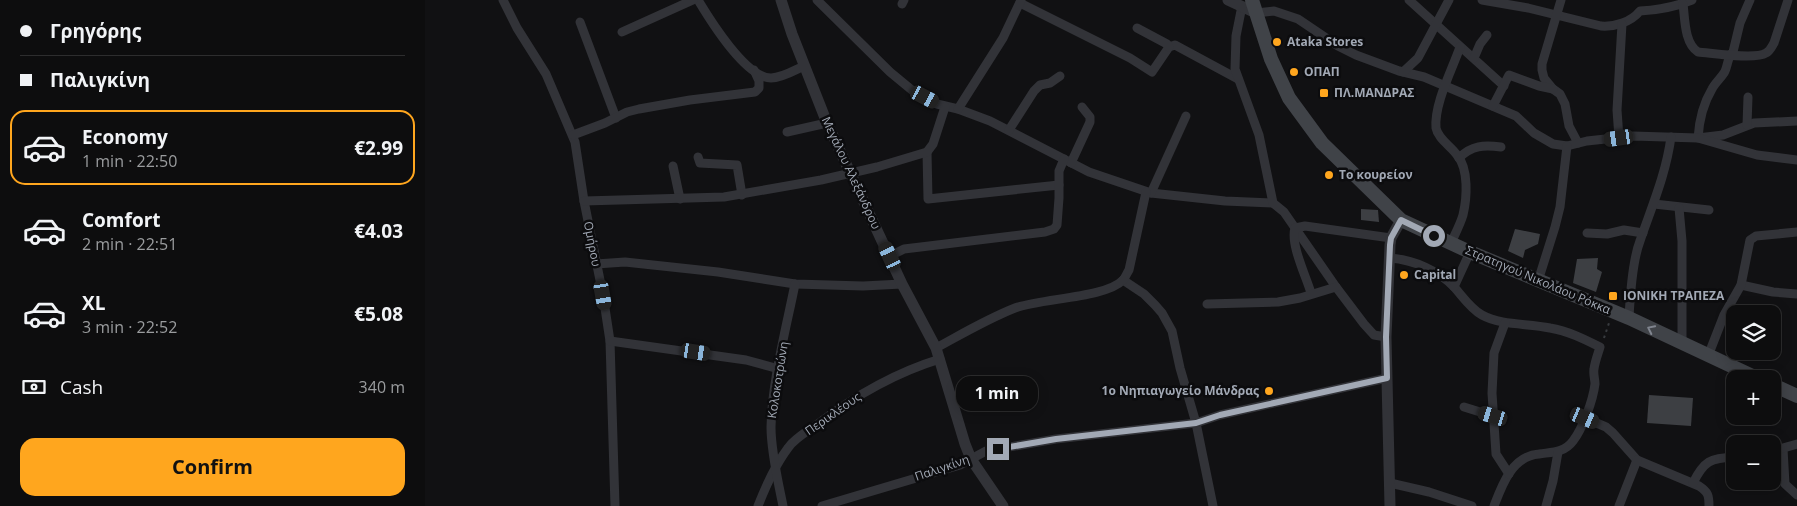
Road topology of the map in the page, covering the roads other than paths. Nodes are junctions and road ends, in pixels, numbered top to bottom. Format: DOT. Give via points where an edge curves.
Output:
graph roads {
  1 [pos="503,0"];
  2 [pos="693,0"];
  3 [pos="699,0"];
  4 [pos="781,0"];
  5 [pos="817,0"];
  6 [pos="1227,0"];
  7 [pos="1409,0"];
  8 [pos="1449,0"];
  9 [pos="1482,0"];
  10 [pos="1561,0"];
  11 [pos="1750,0"];
  12 [pos="1788,0"];
  13 [pos="1640,1"];
  14 [pos="1020,2"];
  15 [pos="1687,2"];
  16 [pos="1250,6"];
  17 [pos="1640,11"];
  18 [pos="1556,14"];
  19 [pos="580,22"];
  20 [pos="1435,24"];
  21 [pos="1621,24"];
  22 [pos="1137,28"];
  23 [pos="622,32"];
  24 [pos="1487,35"];
  25 [pos="1169,47"];
  26 [pos="1460,47"];
  27 [pos="1730,54"];
  28 [pos="1474,58"];
  29 [pos="804,66"];
  30 [pos="754,70"];
  31 [pos="1403,72"];
  32 [pos="1060,76"];
  33 [pos="1238,79"];
  34 [pos="1504,86"];
  35 [pos="1445,87"];
  36 [pos="1553,89"];
  37 [pos="1748,97"];
  38 [pos="1493,106"];
  39 [pos="945,107"];
  40 [pos="1082,108"];
  41 [pos="958,109"];
  42 [pos="1186,116"];
  43 [pos="616,118"];
  44 [pos="1797,121"];
  45 [pos="827,122"];
  46 [pos="1747,125"];
  47 [pos="1009,130"];
  48 [pos="787,132"];
  49 [pos="573,135"];
  50 [pos="1671,137"];
  51 [pos="1619,138"];
  52 [pos="1698,138"];
  53 [pos="1579,143"];
  54 [pos="1567,146"];
  55 [pos="1501,147"];
  56 [pos="927,152"];
  57 [pos="698,157"];
  58 [pos="1459,158"];
  59 [pos="1797,160"];
  60 [pos="1068,161"];
  61 [pos="673,166"];
  62 [pos="851,174"];
  63 [pos="1059,185"];
  64 [pos="1149,192"];
  65 [pos="742,195"];
  66 [pos="680,199"];
  67 [pos="584,201"];
  68 [pos="1273,203"];
  69 [pos="1654,204"];
  70 [pos="1679,208"];
  71 [pos="1709,210"];
  72 [pos="1401,220"];
  73 [pos="1295,228"];
  74 [pos="1797,229"];
  75 [pos="1587,233"];
  76 [pos="1643,233"];
  77 [pos="1391,238"];
  78 [pos="1451,243"];
  79 [pos="1470,252"];
  80 [pos="890,256"];
  81 [pos="1390,258"];
  82 [pos="596,264"];
  83 [pos="1123,280"];
  84 [pos="1538,281"];
  85 [pos="795,284"];
  86 [pos="902,284"];
  87 [pos="1741,285"];
  88 [pos="1336,287"];
  89 [pos="1453,287"];
  90 [pos="1311,293"];
  91 [pos="1797,294"];
  92 [pos="1207,304"];
  93 [pos="1629,318"];
  94 [pos="1505,322"];
  95 [pos="1386,337"];
  96 [pos="610,341"];
  97 [pos="1682,343"];
  98 [pos="936,348"];
  99 [pos="1708,356"];
  100 [pos="940,360"];
  101 [pos="779,368"];
  102 [pos="1739,370"];
  103 [pos="1387,378"];
  104 [pos="1781,389"];
  105 [pos="1797,396"];
  106 [pos="1464,407"];
  107 [pos="1493,416"];
  108 [pos="1585,418"];
  109 [pos="1196,423"];
  110 [pos="1797,444"];
  111 [pos="1783,449"];
  112 [pos="1558,452"];
  113 [pos="1726,458"];
  114 [pos="971,459"];
  115 [pos="1637,460"];
  116 [pos="777,468"];
  117 [pos="1509,474"];
  118 [pos="1390,483"];
  119 [pos="1693,483"];
  120 [pos="1797,495"];
  121 [pos="615,506"];
  122 [pos="758,506"];
  123 [pos="783,506"];
  124 [pos="822,506"];
  125 [pos="1003,506"];
  126 [pos="1213,506"];
  127 [pos="1390,506"];
  128 [pos="1472,506"];
  129 [pos="1494,506"];
  130 [pos="1546,506"];
  131 [pos="1619,506"];
  132 [pos="1709,506"];
  1 -- 49 [label="street, Ομήρου" via="546,74"];
  2 -- 23 [label="street"];
  3 -- 30 [label="street" via="719,34"];
  4 -- 29 [label="street, Μεγάλου Αλεξάνδρου"];
  5 -- 39 [label="street" via="890,72 913,91"];
  6 -- 16 [label="street"];
  7 -- 20 [label="street"];
  8 -- 20 [label="street"];
  9 -- 18 [label="street"];
  10 -- 18 [label="street"];
  11 -- 27 [label="street"];
  12 -- 27 [label="street" via="1774,43 1766,53"];
  13 -- 17 [label="street"];
  14 -- 25 [label="street" via="1152,72"];
  14 -- 41 [label="street" via="1003,38"];
  15 -- 17 [label="street"];
  15 -- 27 [label="street" via="1689,39 1694,49"];
  16 -- 31 [label="street" via="1285,14 1356,55"];
  16 -- 33 [label="street" via="1236,36"];
  16 -- 72 [label="main road, Στρατηγού Νικολάου Ρόκκα" via="1289,98 1323,143"];
  17 -- 21 [label="street"];
  18 -- 21 [label="street" via="1601,26"];
  18 -- 36 [label="street" via="1542,64 1544,78"];
  19 -- 43 [label="street"];
  20 -- 26 [label="street"];
  20 -- 31 [label="street" via="1418,58"];
  21 -- 51 [label="street"];
  22 -- 25 [label="street"];
  24 -- 28 [label="street"];
  25 -- 33 [label="street" via="1182,48"];
  26 -- 28 [label="street"];
  26 -- 35 [label="street"];
  27 -- 52 [label="street" via="1724,73 1706,102"];
  28 -- 34 [label="street"];
  29 -- 30 [label="street" via="770,78"];
  29 -- 45 [label="street, Μεγάλου Αλεξάνδρου"];
  30 -- 43 [label="street" via="759,81 755,92 639,109"];
  31 -- 35 [label="street" via="1425,77"];
  32 -- 47 [label="street" via="1034,91"];
  33 -- 68 [label="street" via="1259,135"];
  34 -- 36 [label="street" via="1509,75"];
  34 -- 38 [label="street"];
  35 -- 38 [label="street"];
  35 -- 58 [label="street" via="1437,130"];
  36 -- 53 [label="street" via="1565,104 1569,126"];
  37 -- 46 [label="street"];
  38 -- 54 [label="street" via="1516,116 1544,140"];
  39 -- 41 [label="street"];
  39 -- 56 [label="street" via="933,144"];
  40 -- 60 [label="street" via="1090,122"];
  41 -- 47 [label="street"];
  42 -- 64 [label="street"];
  43 -- 49 [label="street"];
  44 -- 46 [label="street"];
  45 -- 48 [label="street"];
  45 -- 62 [label="street, Μεγάλου Αλεξάνδρου"];
  46 -- 52 [label="street" via="1723,135"];
  47 -- 60 [label="street"];
  49 -- 67 [label="street, Ομήρου"];
  50 -- 51 [label="street"];
  50 -- 52 [label="street"];
  50 -- 69 [label="street"];
  51 -- 53 [label="street"];
  52 -- 59 [label="street" via="1757,155"];
  53 -- 54 [label="street"];
  54 -- 84 [label="street" via="1560,207"];
  55 -- 58 [label="street" via="1472,148"];
  56 -- 62 [label="street"];
  56 -- 63 [label="street" via="928,200"];
  57 -- 65 [label="street" via="700,162 737,165"];
  58 -- 78 [label="street" via="1465,173 1465,201 1463,215"];
  60 -- 63 [label="street" via="1059,171"];
  60 -- 64 [label="street" via="1089,172"];
  61 -- 66 [label="street"];
  62 -- 65 [label="street"];
  62 -- 80 [label="street, Μεγάλου Αλεξάνδρου"];
  63 -- 80 [label="street" via="1057,225 1054,229 904,249"];
  64 -- 68 [label="street"];
  64 -- 83 [label="street" via="1129,270"];
  65 -- 66 [label="street"];
  66 -- 67 [label="street"];
  67 -- 82 [label="street, Ομήρου"];
  68 -- 73 [label="street"];
  69 -- 70 [label="street"];
  69 -- 76 [label="street"];
  70 -- 71 [label="street"];
  70 -- 97 [label="street"];
  72 -- 77 [label="street"];
  72 -- 78 [label="main road, Στρατηγού Νικολάου Ρόκκα"];
  73 -- 77 [label="street" via="1305,226"];
  73 -- 88 [label="street"];
  73 -- 90 [label="street" via="1295,244"];
  74 -- 87 [label="street" via="1756,236 1750,240"];
  75 -- 76 [label="street" via="1607,234 1624,230"];
  76 -- 93 [label="street" via="1636,259"];
  77 -- 81 [label="street"];
  78 -- 79 [label="main road, Στρατηγού Νικολάου Ρόκκα"];
  79 -- 84 [label="main road, Στρατηγού Νικολάου Ρόκκα"];
  79 -- 89 [label="street"];
  80 -- 86 [label="street, Μεγάλου Αλεξάνδρου"];
  81 -- 89 [label="street" via="1417,263"];
  81 -- 95 [label="street"];
  82 -- 85 [label="street" via="625,262"];
  82 -- 96 [label="street, Ομήρου"];
  83 -- 98 [label="street" via="1094,294 1040,301 1017,308 987,320"];
  83 -- 109 [label="street" via="1144,294 1168,323"];
  84 -- 93 [label="main road, Στρατηγού Νικολάου Ρόκκα"];
  85 -- 86 [label="street"];
  85 -- 101 [label="street, Κολοκοτρώνη"];
  86 -- 98 [label="street, Μεγάλου Αλεξάνδρου"];
  87 -- 91 [label="street"];
  87 -- 99 [label="street" via="1724,315"];
  88 -- 90 [label="street"];
  88 -- 95 [label="street" via="1374,335"];
  89 -- 94 [label="street" via="1481,314"];
  90 -- 92 [label="street" via="1278,302"];
  97 -- 93 [label="main road, Στρατηγού Νικολάου Ρόκκα, one-way"];
  94 -- 107 [label="street" via="1492,363"];
  94 -- 108 [label="street" via="1551,328 1600,346 1594,370 1595,385"];
  95 -- 103 [label="street"];
  96 -- 101 [label="street" via="746,360"];
  96 -- 121 [label="street, Ομήρου"];
  97 -- 99 [label="main road, Στρατηγού Νικολάου Ρόκκα"];
  98 -- 100 [label="street, Μεγάλου Αλεξάνδρου"];
  99 -- 102 [label="main road, Στρατηγού Νικολάου Ρόκκα"];
  100 -- 114 [label="street, Μεγάλου Αλεξάνδρου"];
  100 -- 116 [label="street, Περικλέους" via="915,367 851,399 788,447"];
  101 -- 116 [label="street, Κολοκοτρώνη" via="771,429"];
  103 -- 109 [label="street, Παλιγκίνη"];
  103 -- 118 [label="street"];
  104 -- 105 [label="main road"];
  106 -- 107 [label="street"];
  107 -- 117 [label="street" via="1496,454"];
  108 -- 112 [label="street" via="1573,442"];
  108 -- 115 [label="street" via="1606,427"];
  109 -- 114 [label="street, Παλιγκίνη" via="1056,439 986,452"];
  109 -- 126 [label="street"];
  110 -- 111 [label="street"];
  111 -- 120 [label="street" via="1785,484"];
  112 -- 117 [label="street" via="1526,458 1517,463"];
  112 -- 130 [label="street"];
  113 -- 119 [label="street" via="1704,465"];
  114 -- 124 [label="street, Παλιγκίνη"];
  114 -- 125 [label="street, Μεγάλου Αλεξάνδρου"];
  115 -- 119 [label="street"];
  115 -- 131 [label="street"];
  116 -- 122 [label="street, Περικλέους"];
  116 -- 123 [label="street, Κολοκοτρώνη"];
  117 -- 129 [label="street"];
  118 -- 127 [label="street"];
  118 -- 128 [label="street"];
  119 -- 132 [label="street" via="1706,491"];
}
